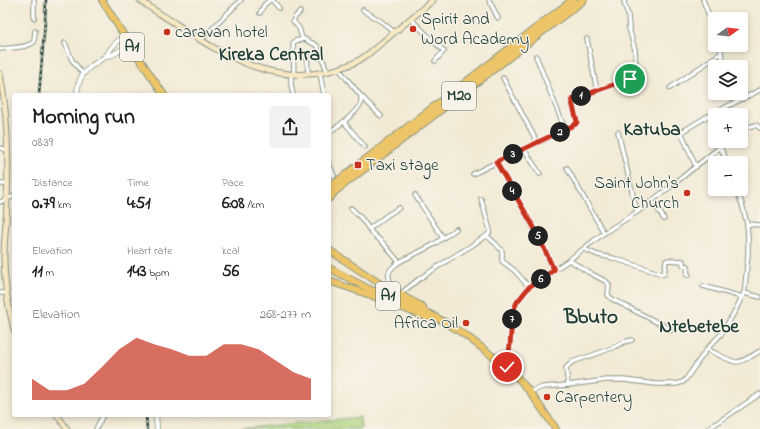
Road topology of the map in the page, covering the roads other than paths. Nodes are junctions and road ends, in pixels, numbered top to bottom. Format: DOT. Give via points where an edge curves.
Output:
graph roads {
  1 [pos="34,0"];
  2 [pos="102,0"];
  3 [pos="140,0"];
  4 [pos="241,0"];
  5 [pos="271,0"];
  6 [pos="433,0"];
  7 [pos="489,0"];
  8 [pos="573,0"];
  9 [pos="583,0"];
  10 [pos="625,0"];
  11 [pos="703,0"];
  12 [pos="279,8"];
  13 [pos="363,10"];
  14 [pos="260,12"];
  15 [pos="300,12"];
  16 [pos="708,13"];
  17 [pos="34,18"];
  18 [pos="498,18"];
  19 [pos="411,19"];
  20 [pos="35,31"];
  21 [pos="394,32"];
  22 [pos="124,36"];
  23 [pos="304,39"];
  24 [pos="587,39"];
  25 [pos="201,40"];
  26 [pos="65,43"];
  27 [pos="130,45"];
  28 [pos="0,49"];
  29 [pos="721,53"];
  30 [pos="106,56"];
  31 [pos="307,56"];
  32 [pos="536,56"];
  33 [pos="724,60"];
  34 [pos="435,61"];
  35 [pos="338,68"];
  36 [pos="327,71"];
  37 [pos="320,73"];
  38 [pos="83,74"];
  39 [pos="308,74"];
  40 [pos="0,75"];
  41 [pos="292,75"];
  42 [pos="503,78"];
  43 [pos="670,88"];
  44 [pos="760,90"];
  45 [pos="597,91"];
  46 [pos="2,92"];
  47 [pos="77,93"];
  48 [pos="163,93"];
  49 [pos="293,93"];
  50 [pos="324,93"];
  51 [pos="361,96"];
  52 [pos="748,96"];
  53 [pos="740,100"];
  54 [pos="381,116"];
  55 [pos="344,122"];
  56 [pos="748,127"];
  57 [pos="760,128"];
  58 [pos="565,130"];
  59 [pos="331,131"];
  60 [pos="618,132"];
  61 [pos="538,142"];
  62 [pos="365,147"];
  63 [pos="0,148"];
  64 [pos="719,148"];
  65 [pos="524,149"];
  66 [pos="8,150"];
  67 [pos="496,162"];
  68 [pos="696,167"];
  69 [pos="331,168"];
  70 [pos="567,168"];
  71 [pos="473,174"];
  72 [pos="540,174"];
  73 [pos="334,176"];
  74 [pos="0,184"];
  75 [pos="8,184"];
  76 [pos="331,186"];
  77 [pos="415,195"];
  78 [pos="331,196"];
  79 [pos="739,196"];
  80 [pos="12,197"];
  81 [pos="8,199"];
  82 [pos="481,199"];
  83 [pos="652,200"];
  84 [pos="0,202"];
  85 [pos="351,208"];
  86 [pos="399,208"];
  87 [pos="637,212"];
  88 [pos="664,219"];
  89 [pos="747,224"];
  90 [pos="760,225"];
  91 [pos="369,229"];
  92 [pos="456,229"];
  93 [pos="604,233"];
  94 [pos="487,236"];
  95 [pos="443,238"];
  96 [pos="584,249"];
  97 [pos="331,251"];
  98 [pos="569,260"];
  99 [pos="399,262"];
  100 [pos="331,269"];
  101 [pos="554,270"];
  102 [pos="689,276"];
  103 [pos="331,282"];
  104 [pos="703,286"];
  105 [pos="529,287"];
  106 [pos="392,290"];
  107 [pos="0,292"];
  108 [pos="6,293"];
  109 [pos="399,295"];
  110 [pos="743,295"];
  111 [pos="760,297"];
  112 [pos="12,322"];
  113 [pos="448,324"];
  114 [pos="672,330"];
  115 [pos="632,340"];
  116 [pos="707,349"];
  117 [pos="760,350"];
  118 [pos="507,367"];
  119 [pos="568,385"];
  120 [pos="530,392"];
  121 [pos="760,394"];
  122 [pos="58,417"];
  123 [pos="102,417"];
  124 [pos="156,417"];
  125 [pos="67,429"];
  126 [pos="96,429"];
  127 [pos="157,429"];
  128 [pos="556,429"];
  129 [pos="708,429"];
  1 -- 17 [label="street"];
  2 -- 22 [label="highway, A1"];
  3 -- 25 [label="main road"];
  4 -- 25 [label="street"];
  5 -- 12 [label="street"];
  5 -- 14 [label="street"];
  6 -- 19 [label="main road"];
  7 -- 18 [label="street"];
  8 -- 76 [label="highway, M20"];
  9 -- 78 [label="highway, M20"];
  10 -- 45 [label="street" via="635,50 636,71 626,81"];
  11 -- 16 [label="street"];
  13 -- 21 [label="street"];
  15 -- 23 [label="street" via="293,21"];
  19 -- 21 [label="main road"];
  19 -- 34 [label="street" via="444,51"];
  20 -- 28 [label="street" via="35,39 31,45"];
  21 -- 35 [label="main road" via="359,60"];
  22 -- 27 [label="highway, A1"];
  22 -- 30 [label="street"];
  23 -- 36 [label="street" via="316,45"];
  23 -- 41 [label="street" via="293,43"];
  24 -- 45 [label="street"];
  25 -- 41 [label="main road" via="252,66"];
  26 -- 38 [label="street" via="72,60"];
  27 -- 30 [label="street"];
  27 -- 48 [label="highway, A1"];
  29 -- 33 [label="street"];
  29 -- 43 [label="street"];
  30 -- 38 [label="street"];
  31 -- 39 [label="street"];
  32 -- 58 [label="street"];
  35 -- 36 [label="main road"];
  35 -- 51 [label="street"];
  36 -- 37 [label="main road"];
  37 -- 39 [label="main road"];
  37 -- 50 [label="street"];
  38 -- 47 [label="street"];
  39 -- 41 [label="main road"];
  40 -- 46 [label="main road"];
  41 -- 49 [label="street"];
  42 -- 61 [label="street"];
  44 -- 52 [label="street"];
  45 -- 58 [label="street" via="573,99 577,122"];
  46 -- 66 [label="main road"];
  51 -- 54 [label="street"];
  51 -- 55 [label="street" via="361,104"];
  53 -- 68 [label="street" via="683,130 682,134"];
  55 -- 59 [label="street"];
  55 -- 62 [label="street"];
  56 -- 57 [label="street" via="756,124"];
  58 -- 61 [label="street"];
  60 -- 87 [label="street"];
  61 -- 65 [label="street"];
  63 -- 66 [label="street"];
  64 -- 68 [label="street"];
  65 -- 67 [label="street"];
  65 -- 72 [label="street"];
  66 -- 75 [label="main road"];
  67 -- 71 [label="street"];
  67 -- 101 [label="street" via="536,231"];
  68 -- 83 [label="street"];
  69 -- 73 [label="street"];
  70 -- 93 [label="street"];
  74 -- 75 [label="street"];
  75 -- 81 [label="main road"];
  77 -- 95 [label="street"];
  79 -- 89 [label="street"];
  80 -- 81 [label="street"];
  81 -- 84 [label="street"];
  81 -- 108 [label="main road" via="4,256"];
  82 -- 94 [label="street" via="490,230"];
  83 -- 87 [label="street"];
  83 -- 88 [label="street"];
  85 -- 91 [label="street"];
  86 -- 91 [label="street"];
  87 -- 93 [label="street"];
  89 -- 90 [label="street"];
  89 -- 110 [label="street" via="748,254"];
  91 -- 99 [label="street"];
  92 -- 95 [label="street"];
  93 -- 96 [label="street"];
  94 -- 105 [label="street" via="502,251 502,261"];
  94 -- 109 [label="street" via="419,279"];
  95 -- 99 [label="street"];
  96 -- 98 [label="street"];
  96 -- 102 [label="street" via="662,274 666,261 684,262 683,265 688,266 686,275"];
  97 -- 106 [label="highway"];
  98 -- 101 [label="street"];
  98 -- 114 [label="street" via="607,282 608,295 612,299"];
  99 -- 106 [label="street" via="388,273"];
  100 -- 113 [label="highway, A1"];
  101 -- 105 [label="street"];
  103 -- 113 [label="highway"];
  104 -- 110 [label="street"];
  105 -- 118 [label="street" via="513,311"];
  106 -- 109 [label="highway"];
  107 -- 108 [label="street"];
  108 -- 112 [label="main road"];
  109 -- 113 [label="highway" via="433,312"];
  110 -- 111 [label="street"];
  110 -- 116 [label="street" via="722,332"];
  113 -- 118 [label="highway, A1"];
  115 -- 119 [label="street" via="572,362 566,368"];
  116 -- 117 [label="street" via="736,362"];
  116 -- 119 [label="street" via="686,379 680,383 607,380"];
  118 -- 120 [label="highway, A1"];
  119 -- 120 [label="street"];
  120 -- 128 [label="highway, A1"];
  121 -- 129 [label="street"];
  122 -- 125 [label="main road"];
  123 -- 126 [label="street"];
  124 -- 127 [label="street"];
}
